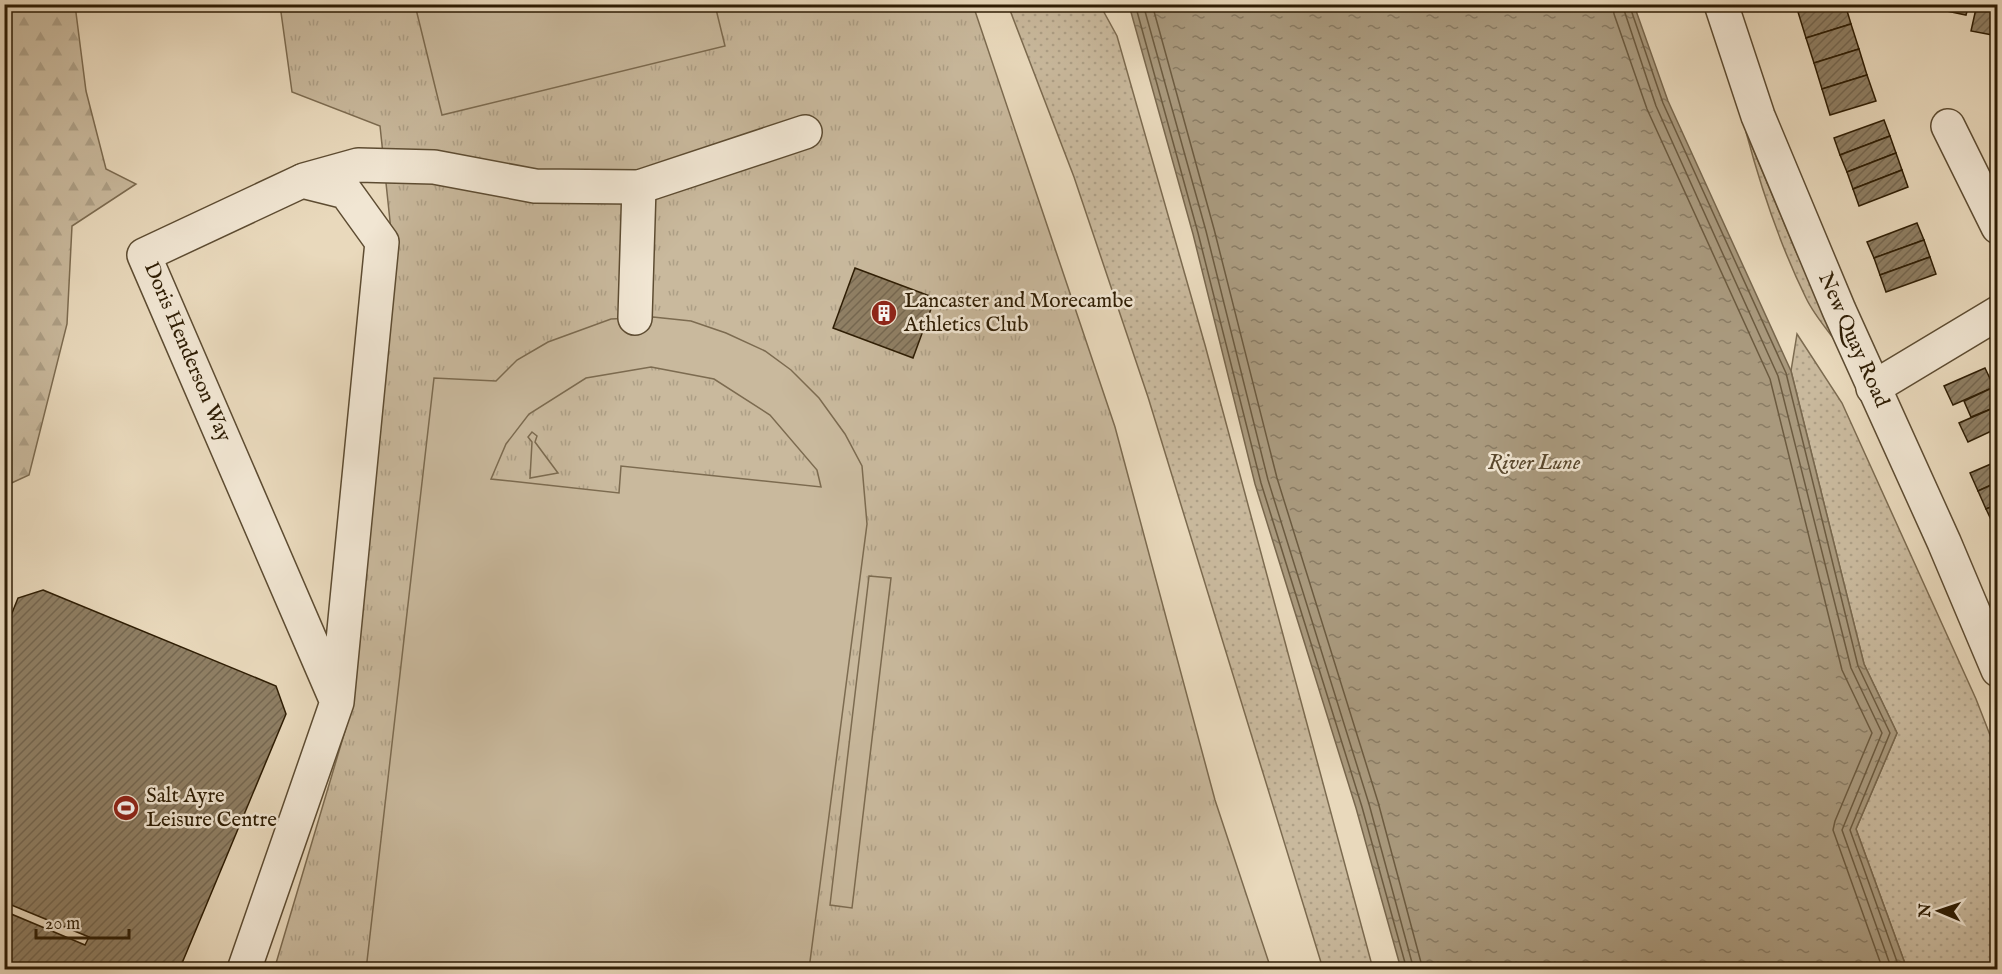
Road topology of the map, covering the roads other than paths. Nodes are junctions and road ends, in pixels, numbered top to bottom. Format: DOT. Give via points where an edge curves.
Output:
graph roads {
  1 [pos="1720,4"];
  2 [pos="1948,126"];
  3 [pos="805,132"];
  4 [pos="302,181"];
  5 [pos="639,187"];
  6 [pos="1998,228"];
  7 [pos="1998,313"];
  8 [pos="635,318"];
  9 [pos="1873,388"];
  10 [pos="1998,670"];
  11 [pos="337,702"];
  12 [pos="244,969"];
  1 -- 9 [label="street, New Quay Road" via="1758,116"];
  2 -- 6 [label="street"];
  3 -- 5 [label="street"];
  4 -- 5 [label="street" via="358,165 434,167 535,186"];
  4 -- 11 [label="street" via="346,192 382,242"];
  4 -- 11 [label="street, Doris Henderson Way" via="144,255"];
  5 -- 8 [label="street"];
  7 -- 9 [label="street"];
  9 -- 10 [label="street, New Quay Road"];
  11 -- 12 [label="street"];
}
